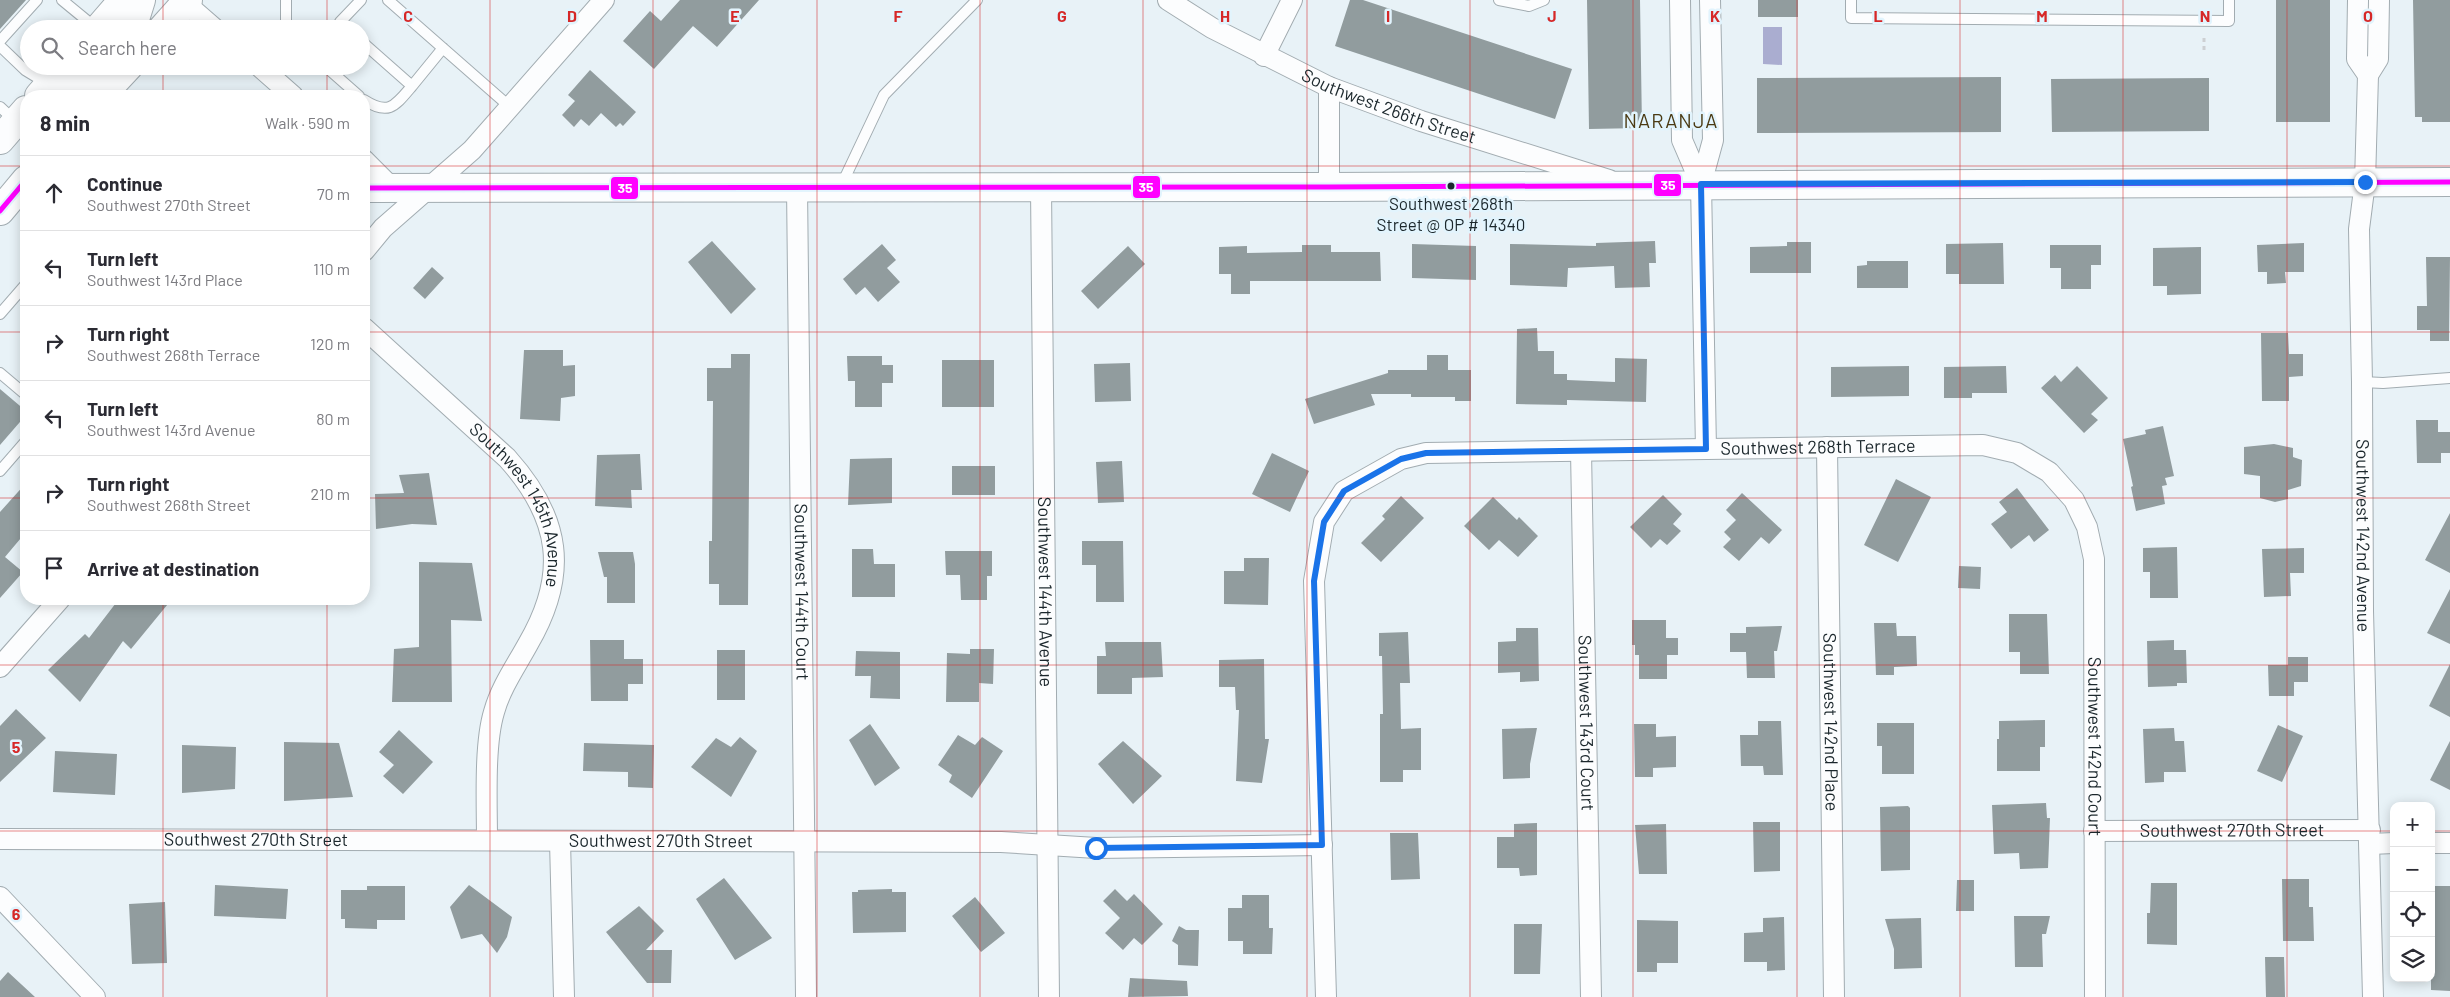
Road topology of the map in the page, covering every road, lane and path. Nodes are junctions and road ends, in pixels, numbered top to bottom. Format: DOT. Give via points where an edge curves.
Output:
graph roads {
  1 [pos="37,0"];
  2 [pos="62,0"];
  3 [pos="123,0"];
  4 [pos="141,0"];
  5 [pos="286,0"];
  6 [pos="361,0"];
  7 [pos="388,0"];
  8 [pos="604,0"];
  9 [pos="977,0"];
  10 [pos="1168,0"];
  11 [pos="1292,0"];
  12 [pos="1499,0"];
  13 [pos="1544,0"];
  14 [pos="1680,0"];
  15 [pos="1710,0"];
  16 [pos="1852,0"];
  17 [pos="2229,0"];
  18 [pos="2358,0"];
  19 [pos="2379,0"];
  20 [pos="186,1"];
  21 [pos="86,20"];
  22 [pos="105,20"];
  23 [pos="133,20"];
  24 [pos="170,20"];
  25 [pos="206,20"];
  26 [pos="286,20"];
  27 [pos="342,20"];
  28 [pos="2204,31"];
  29 [pos="0,41"];
  30 [pos="0,46"];
  31 [pos="443,48"];
  32 [pos="370,49"];
  33 [pos="2204,50"];
  34 [pos="1264,56"];
  35 [pos="20,65"];
  36 [pos="34,75"];
  37 [pos="75,75"];
  38 [pos="121,75"];
  39 [pos="269,75"];
  40 [pos="334,75"];
  41 [pos="2368,75"];
  42 [pos="55,86"];
  43 [pos="412,86"];
  44 [pos="1329,87"];
  45 [pos="107,90"];
  46 [pos="286,90"];
  47 [pos="352,90"];
  48 [pos="370,104"];
  49 [pos="510,107"];
  50 [pos="370,166"];
  51 [pos="20,178"];
  52 [pos="0,180"];
  53 [pos="2365,182"];
  54 [pos="2450,182"];
  55 [pos="1701,184"];
  56 [pos="1624,185"];
  57 [pos="20,186"];
  58 [pos="797,187"];
  59 [pos="840,187"];
  60 [pos="1329,187"];
  61 [pos="370,188"];
  62 [pos="392,188"];
  63 [pos="428,188"];
  64 [pos="1041,188"];
  65 [pos="0,211"];
  66 [pos="370,243"];
  67 [pos="20,291"];
  68 [pos="0,314"];
  69 [pos="370,333"];
  70 [pos="0,373"];
  71 [pos="2450,378"];
  72 [pos="2362,382"];
  73 [pos="20,390"];
  74 [pos="1827,447"];
  75 [pos="20,448"];
  76 [pos="1706,449"];
  77 [pos="1581,451"];
  78 [pos="0,471"];
  79 [pos="2074,500"];
  80 [pos="55,605"];
  81 [pos="0,667"];
  82 [pos="2094,831"];
  83 [pos="2370,837"];
  84 [pos="0,839"];
  85 [pos="487,840"];
  86 [pos="560,841"];
  87 [pos="805,841"];
  88 [pos="2390,842"];
  89 [pos="2435,843"];
  90 [pos="2450,843"];
  91 [pos="1048,845"];
  92 [pos="1322,845"];
  93 [pos="0,897"];
  94 [pos="95,997"];
  95 [pos="564,997"];
  96 [pos="806,997"];
  97 [pos="1049,997"];
  98 [pos="1326,997"];
  99 [pos="1591,997"];
  100 [pos="1834,997"];
  101 [pos="2095,997"];
  102 [pos="2373,997"];
  1 -- 29 [label="lane"];
  2 -- 21 [label="lane"];
  3 -- 22 [label="main road"];
  4 -- 23 [label="main road"];
  5 -- 26 [label="lane"];
  6 -- 27 [label="lane"];
  7 -- 31 [label="lane"];
  8 -- 49 [label="street"];
  9 -- 59 [label="lane" via="884,95"];
  10 -- 34 [label="street, Southwest 266th Street"];
  11 -- 34 [label="street"];
  12 -- 13 [label="lane" via="1529,6"];
  14 -- 55 [label="street" via="1682,140"];
  15 -- 55 [label="street" via="1712,140"];
  16 -- 17 [label="lane" via="1851,18 2229,21"];
  18 -- 41 [label="street, Southwest 142nd Avenue" via="2357,59"];
  19 -- 41 [label="street, Southwest 142nd Avenue" via="2378,59"];
  20 -- 24 [label="main road"];
  20 -- 25 [label="street"];
  28 -- 33 [label="path"];
  30 -- 35 [label="lane"];
  31 -- 43 [label="lane"];
  31 -- 49 [label="lane"];
  32 -- 43 [label="lane"];
  34 -- 44 [label="street, Southwest 266th Street"];
  36 -- 42 [label="lane"];
  37 -- 42 [label="main road"];
  38 -- 45 [label="main road"];
  39 -- 46 [label="street"];
  40 -- 47 [label="lane"];
  41 -- 53 [label="street, Southwest 142nd Avenue"];
  43 -- 48 [label="lane" via="396,105 389,108"];
  44 -- 56 [label="street, Southwest 266th Street" via="1421,121"];
  44 -- 60 [label="street"];
  49 -- 63 [label="street" via="472,150"];
  50 -- 62 [label="street"];
  51 -- 52 [label="main road"];
  53 -- 54 [label="main road"];
  53 -- 55 [label="main road"];
  53 -- 72 [label="street, Southwest 142nd Avenue" via="2358,229"];
  55 -- 56 [label="main road"];
  55 -- 76 [label="street"];
  56 -- 60 [label="main road"];
  57 -- 65 [label="main road"];
  58 -- 59 [label="main road"];
  58 -- 63 [label="main road"];
  58 -- 87 [label="street, Southwest 144th Court"];
  59 -- 64 [label="main road"];
  60 -- 64 [label="main road"];
  61 -- 62 [label="main road"];
  62 -- 63 [label="main road"];
  63 -- 66 [label="street"];
  64 -- 91 [label="street, Southwest 144th Avenue"];
  67 -- 68 [label="lane"];
  69 -- 85 [label="street, Southwest 145th Avenue" via="525,478 552,536 555,572 547,608 510,673 494,713 490,738"];
  70 -- 73 [label="lane"];
  71 -- 72 [label="lane"];
  72 -- 83 [label="street, Southwest 142nd Avenue" via="2363,611"];
  74 -- 76 [label="street, Southwest 268th Terrace"];
  74 -- 79 [label="street, Southwest 268th Terrace" via="1983,445 2017,453 2049,472"];
  74 -- 100 [label="street, Southwest 142nd Place"];
  75 -- 78 [label="lane"];
  76 -- 77 [label="street, Southwest 268th Terrace"];
  77 -- 92 [label="street, Southwest 268th Terrace" via="1426,453 1401,459 1344,491 1324,522 1314,581"];
  77 -- 99 [label="street, Southwest 143rd Court"];
  79 -- 82 [label="street, Southwest 142nd Court" via="2087,527 2094,559"];
  80 -- 81 [label="street"];
  82 -- 83 [label="street, Southwest 270th Street"];
  82 -- 101 [label="street, Southwest 142nd Court"];
  83 -- 88 [label="street, Southwest 270th Street"];
  83 -- 102 [label="street, Southwest 142nd Avenue"];
  84 -- 85 [label="street, Southwest 270th Street"];
  85 -- 86 [label="street, Southwest 270th Street"];
  86 -- 87 [label="street, Southwest 270th Street"];
  86 -- 95 [label="street"];
  87 -- 91 [label="street, Southwest 270th Street"];
  87 -- 96 [label="street, Southwest 144th Court"];
  89 -- 90 [label="street"];
  91 -- 92 [label="street, Southwest 270th Street" via="1096,848"];
  91 -- 97 [label="street, Southwest 144th Avenue"];
  92 -- 98 [label="street"];
  93 -- 94 [label="street"];
}
